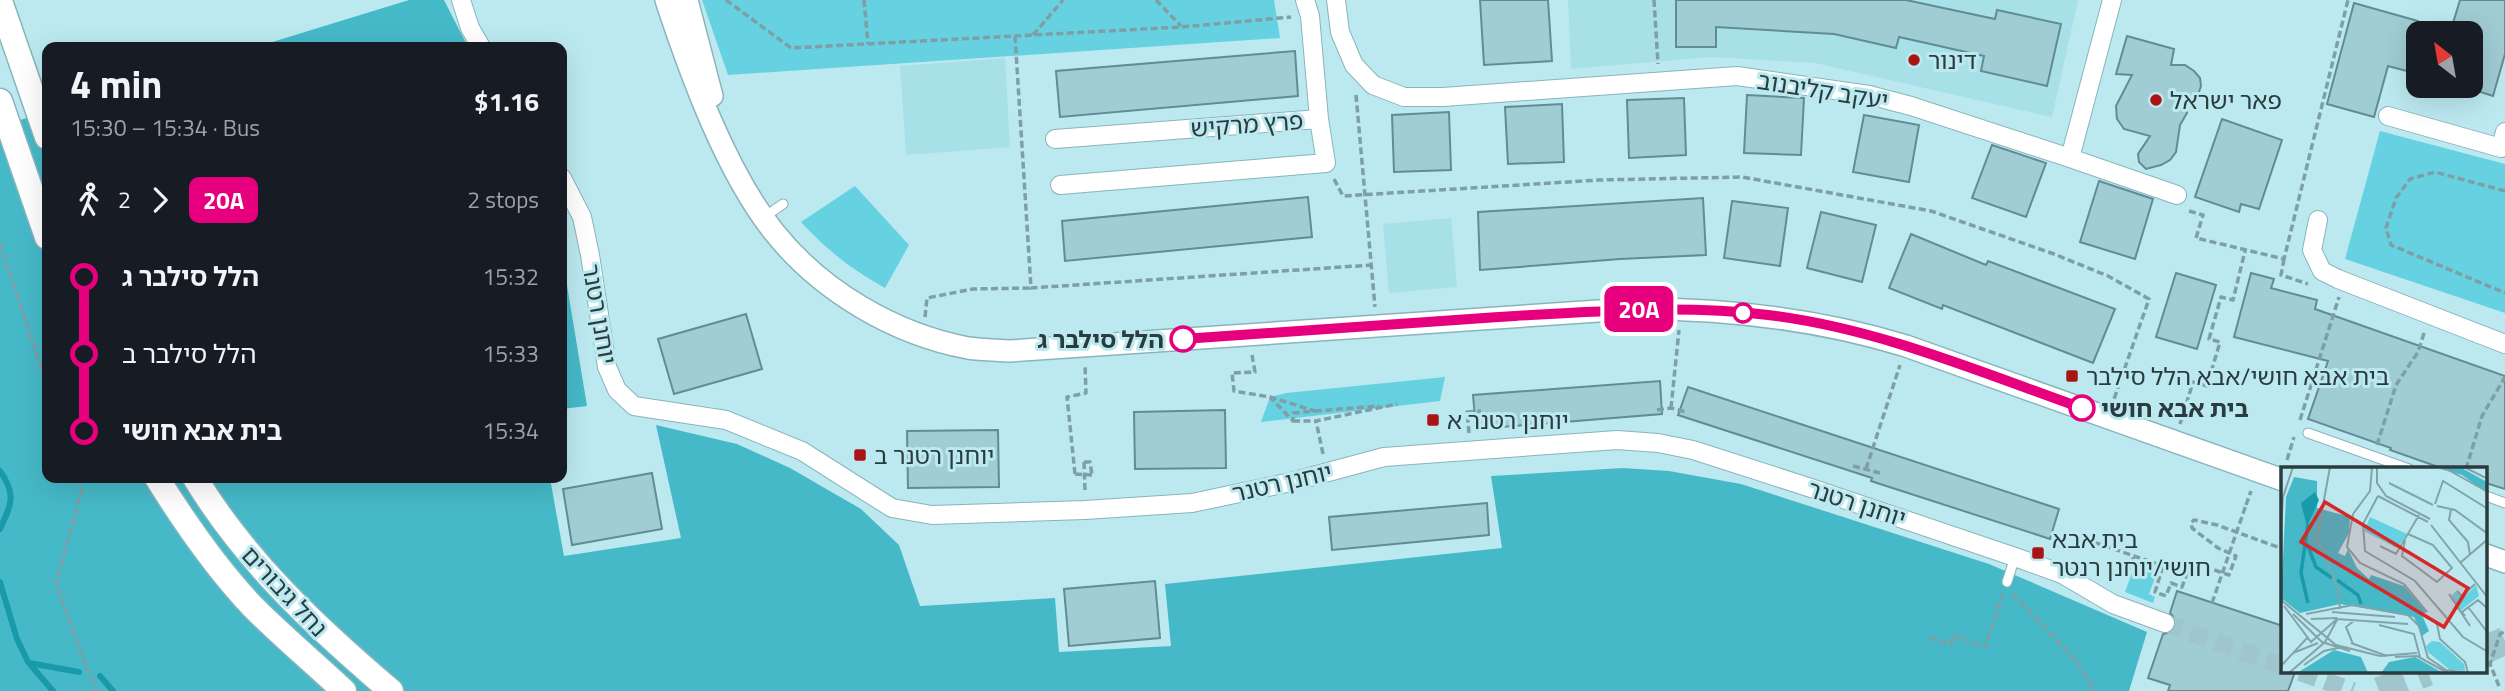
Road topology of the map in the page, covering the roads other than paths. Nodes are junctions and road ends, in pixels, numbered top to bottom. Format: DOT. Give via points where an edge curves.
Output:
graph roads {
  1 [pos="461,0"];
  2 [pos="666,0"];
  3 [pos="687,0"];
  4 [pos="1336,0"];
  5 [pos="2112,0"];
  6 [pos="0,1"];
  7 [pos="1308,8"];
  8 [pos="478,42"];
  9 [pos="0,101"];
  10 [pos="2388,116"];
  11 [pos="1319,119"];
  12 [pos="42,123"];
  13 [pos="2505,132"];
  14 [pos="1055,139"];
  15 [pos="725,149"];
  16 [pos="2070,158"];
  17 [pos="1060,185"];
  18 [pos="567,188"];
  19 [pos="2182,203"];
  20 [pos="783,204"];
  21 [pos="764,217"];
  22 [pos="2318,220"];
  23 [pos="42,223"];
  24 [pos="2505,344"];
  25 [pos="2308,433"];
  26 [pos="2404,467"];
  27 [pos="2281,479"];
  28 [pos="160,483"];
  29 [pos="198,483"];
  30 [pos="2488,497"];
  31 [pos="2505,503"];
  32 [pos="2488,556"];
  33 [pos="2015,557"];
  34 [pos="2505,562"];
  35 [pos="2007,582"];
  36 [pos="2165,623"];
  37 [pos="344,691"];
  38 [pos="391,691"];
  1 -- 8 [label="street"];
  2 -- 15 [label="street" via="684,55"];
  3 -- 15 [label="street"];
  4 -- 16 [label="street, יעקב קליבנוב" via="1340,32 1354,65 1373,85 1404,97 1737,76 1869,95"];
  5 -- 16 [label="street"];
  6 -- 12 [label="main road"];
  7 -- 11 [label="street, פרץ מרקיש"];
  9 -- 23 [label="main road"];
  10 -- 13 [label="street" via="2501,148"];
  11 -- 14 [label="street, פרץ מרקיש"];
  11 -- 17 [label="street" via="1326,163"];
  15 -- 21 [label="street"];
  16 -- 19 [label="street, יעקב קליבנוב"];
  18 -- 33 [label="street, יוחנן רטנר" via="582,217 607,367 617,390 634,406 726,420 802,451 892,508 932,516 1192,503 1384,457 1616,440 1681,448"];
  20 -- 21 [label="lane"];
  21 -- 27 [label="street" via="817,277 892,324 970,348 1010,351 1628,309 1770,315 1906,346"];
  22 -- 24 [label="street" via="2312,250 2322,271"];
  25 -- 26 [label="lane"];
  28 -- 37 [label="main road, נחל גיבורים" via="181,518 244,596"];
  29 -- 38 [label="main road, נחל גיבורים" via="218,516 266,575"];
  30 -- 31 [label="lane"];
  32 -- 34 [label="street"];
  33 -- 35 [label="lane"];
  33 -- 36 [label="street, יוחנן רטנר" via="2062,575 2113,604"];
}
